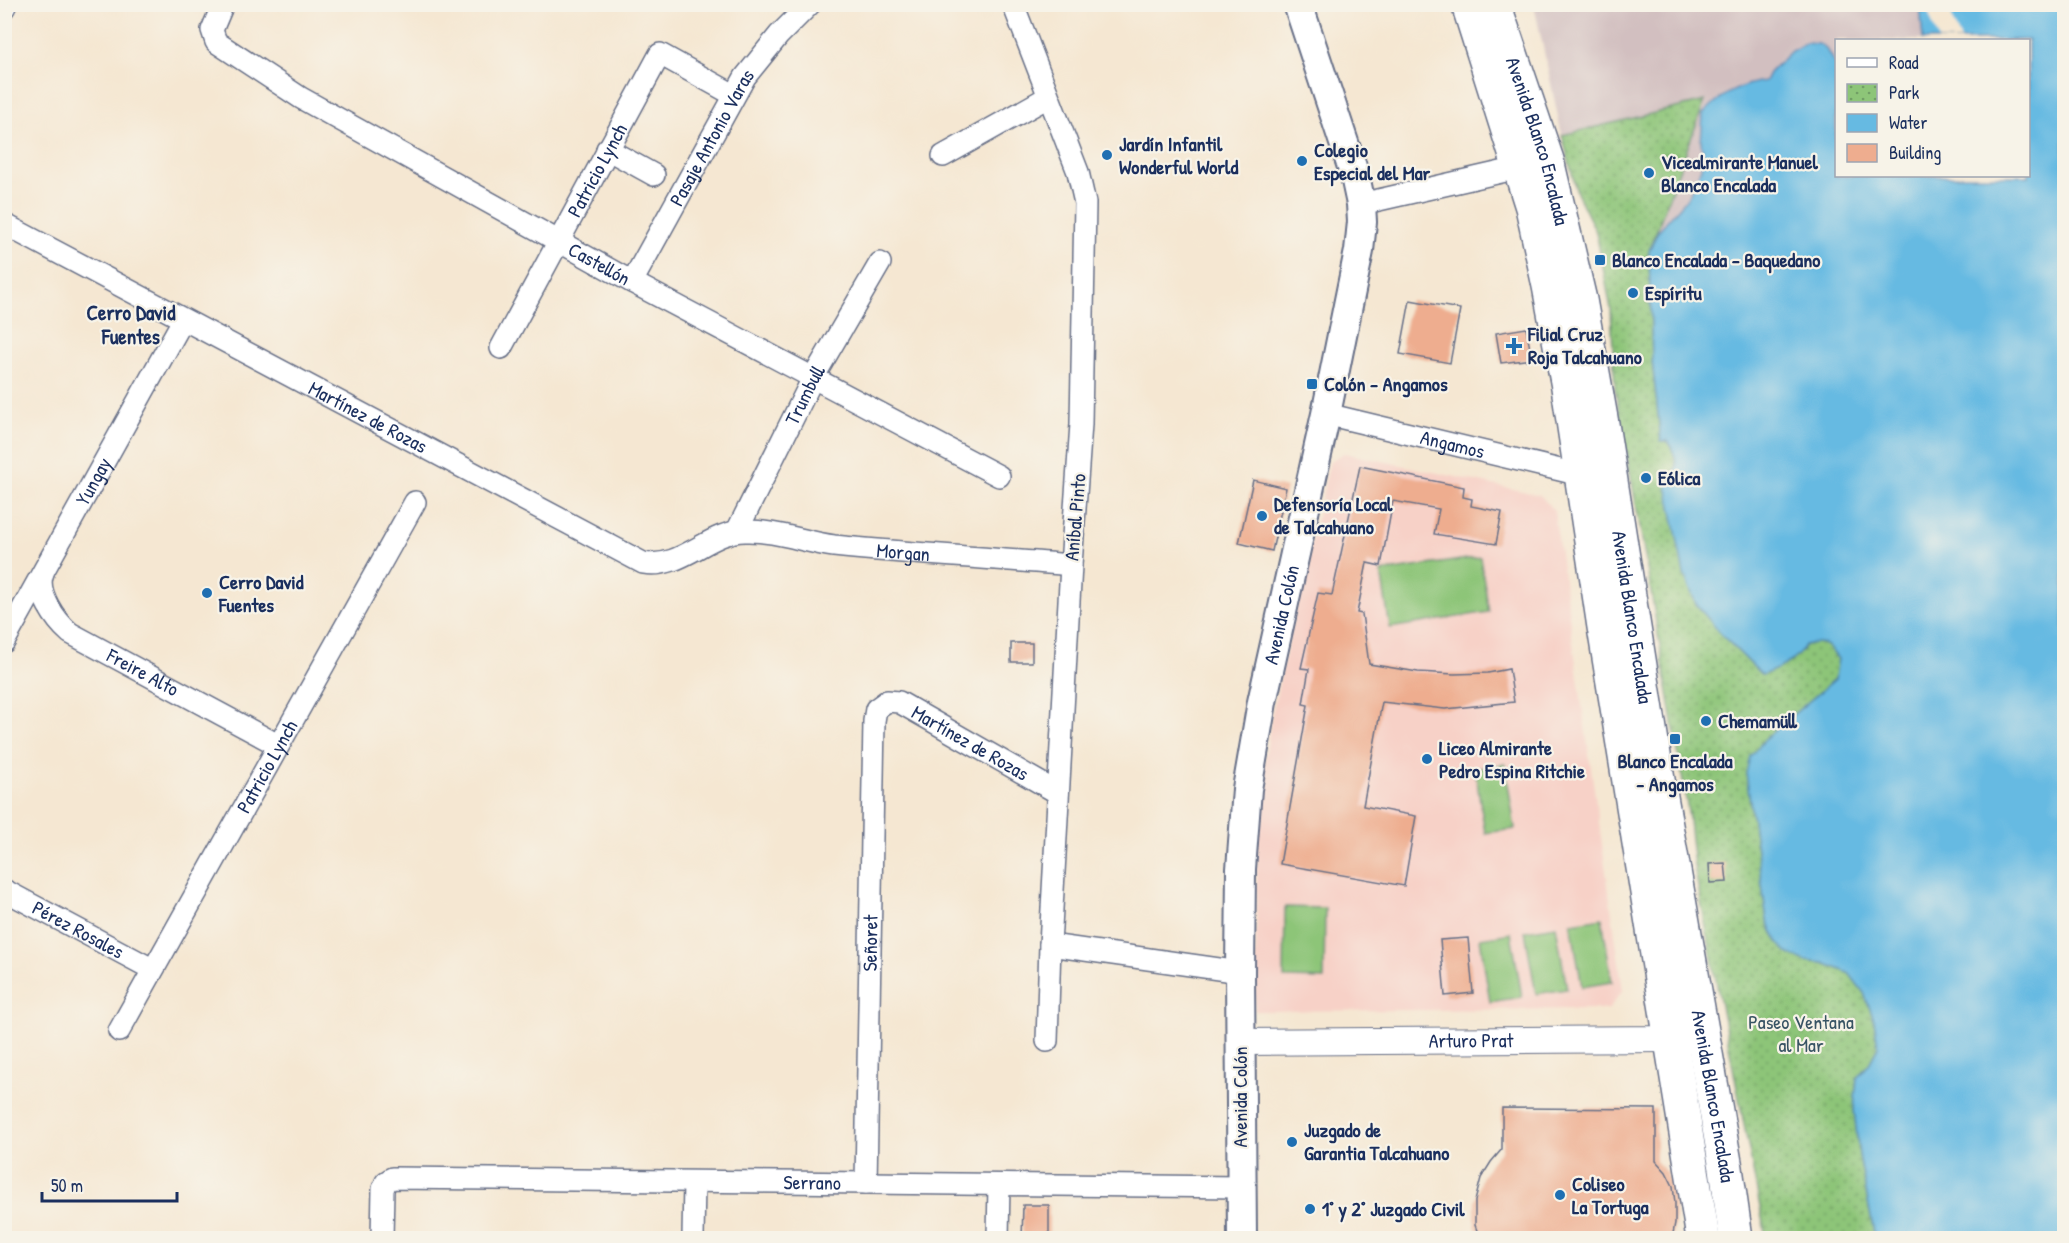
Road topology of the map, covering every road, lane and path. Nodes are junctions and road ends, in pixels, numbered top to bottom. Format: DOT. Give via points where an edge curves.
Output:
graph roads {
  1 [pos="223,4"];
  2 [pos="810,4"];
  3 [pos="1013,4"];
  4 [pos="1299,4"];
  5 [pos="1468,4"];
  6 [pos="1494,4"];
  7 [pos="734,95"];
  8 [pos="1048,98"];
  9 [pos="607,148"];
  10 [pos="943,156"];
  11 [pos="1534,164"];
  12 [pos="654,175"];
  13 [pos="1361,204"];
  14 [pos="4,224"];
  15 [pos="558,240"];
  16 [pos="880,263"];
  17 [pos="632,282"];
  18 [pos="183,320"];
  19 [pos="501,348"];
  20 [pos="813,378"];
  21 [pos="1326,414"];
  22 [pos="1581,475"];
  23 [pos="999,476"];
  24 [pos="416,502"];
  25 [pos="736,531"];
  26 [pos="1071,565"];
  27 [pos="44,572"];
  28 [pos="4,642"];
  29 [pos="880,704"];
  30 [pos="278,745"];
  31 [pos="1058,793"];
  32 [pos="4,890"];
  33 [pos="1050,945"];
  34 [pos="152,969"];
  35 [pos="1240,972"];
  36 [pos="119,1031"];
  37 [pos="1703,1034"];
  38 [pos="1671,1039"];
  39 [pos="1047,1041"];
  40 [pos="1240,1042"];
  41 [pos="694,1182"];
  42 [pos="866,1184"];
  43 [pos="999,1185"];
  44 [pos="1240,1187"];
  45 [pos="382,1239"];
  46 [pos="693,1239"];
  47 [pos="998,1239"];
  48 [pos="1242,1239"];
  49 [pos="1703,1239"];
  50 [pos="1736,1239"];
  1 -- 15 [label="street, Castellón" via="213,36 220,47 301,98"];
  2 -- 7 [label="street, Pasaje Antonio Varas" via="765,52"];
  3 -- 8 [label="street, Aníbal Pinto"];
  4 -- 13 [label="main road, Avenida Colón"];
  5 -- 11 [label="main road, Avenida Blanco Encalada"];
  6 -- 11 [label="main road, Avenida Blanco Encalada"];
  7 -- 9 [label="street, Patricio Lynch" via="660,54"];
  7 -- 17 [label="street, Pasaje Antonio Varas"];
  8 -- 10 [label="street"];
  8 -- 26 [label="street, Aníbal Pinto" via="1081,181 1084,203 1082,402"];
  9 -- 12 [label="street"];
  9 -- 15 [label="street, Patricio Lynch"];
  11 -- 13 [label="street"];
  11 -- 22 [label="main road, Avenida Blanco Encalada" via="1532,207 1568,387"];
  11 -- 37 [label="main road, Avenida Blanco Encalada" via="1564,230 1591,362"];
  13 -- 21 [label="main road, Avenida Colón" via="1359,252"];
  14 -- 18 [label="street, Martínez de Rozas"];
  15 -- 17 [label="street, Castellón"];
  15 -- 19 [label="street, Patricio Lynch"];
  16 -- 20 [label="street, Trumbull"];
  17 -- 20 [label="street, Castellón"];
  18 -- 25 [label="street, Martínez de Rozas" via="643,563 670,562"];
  18 -- 27 [label="street, Yungay"];
  20 -- 23 [label="street, Castellón"];
  20 -- 25 [label="street, Trumbull"];
  21 -- 22 [label="street, Angamos"];
  21 -- 35 [label="main road, Avenida Colón" via="1253,745 1243,828"];
  22 -- 38 [label="main road, Avenida Blanco Encalada"];
  24 -- 30 [label="street, Patricio Lynch"];
  25 -- 26 [label="street, Morgan" via="758,531 829,545"];
  26 -- 31 [label="street, Aníbal Pinto"];
  27 -- 28 [label="street, Yungay"];
  27 -- 30 [label="street, Freire Alto" via="40,579 45,599 70,633"];
  29 -- 31 [label="street, Martínez de Rozas" via="900,702"];
  29 -- 42 [label="street, Señoret" via="874,714"];
  30 -- 34 [label="street, Patricio Lynch"];
  31 -- 33 [label="street, Aníbal Pinto"];
  32 -- 34 [label="street, Pérez Rosales"];
  33 -- 35 [label="street"];
  33 -- 39 [label="street, Aníbal Pinto"];
  34 -- 36 [label="street, Patricio Lynch"];
  35 -- 40 [label="main road, Avenida Colón"];
  37 -- 38 [label="street, Arturo Prat"];
  37 -- 50 [label="main road, Avenida Blanco Encalada"];
  38 -- 40 [label="street, Arturo Prat"];
  38 -- 49 [label="main road, Avenida Blanco Encalada"];
  40 -- 44 [label="main road, Avenida Colón"];
  41 -- 42 [label="street, Serrano"];
  41 -- 45 [label="street, Serrano" via="392,1178 383,1189"];
  41 -- 46 [label="street"];
  42 -- 43 [label="street, Serrano"];
  43 -- 44 [label="street, Serrano"];
  43 -- 47 [label="street"];
  44 -- 48 [label="main road, Avenida Colón"];
}
